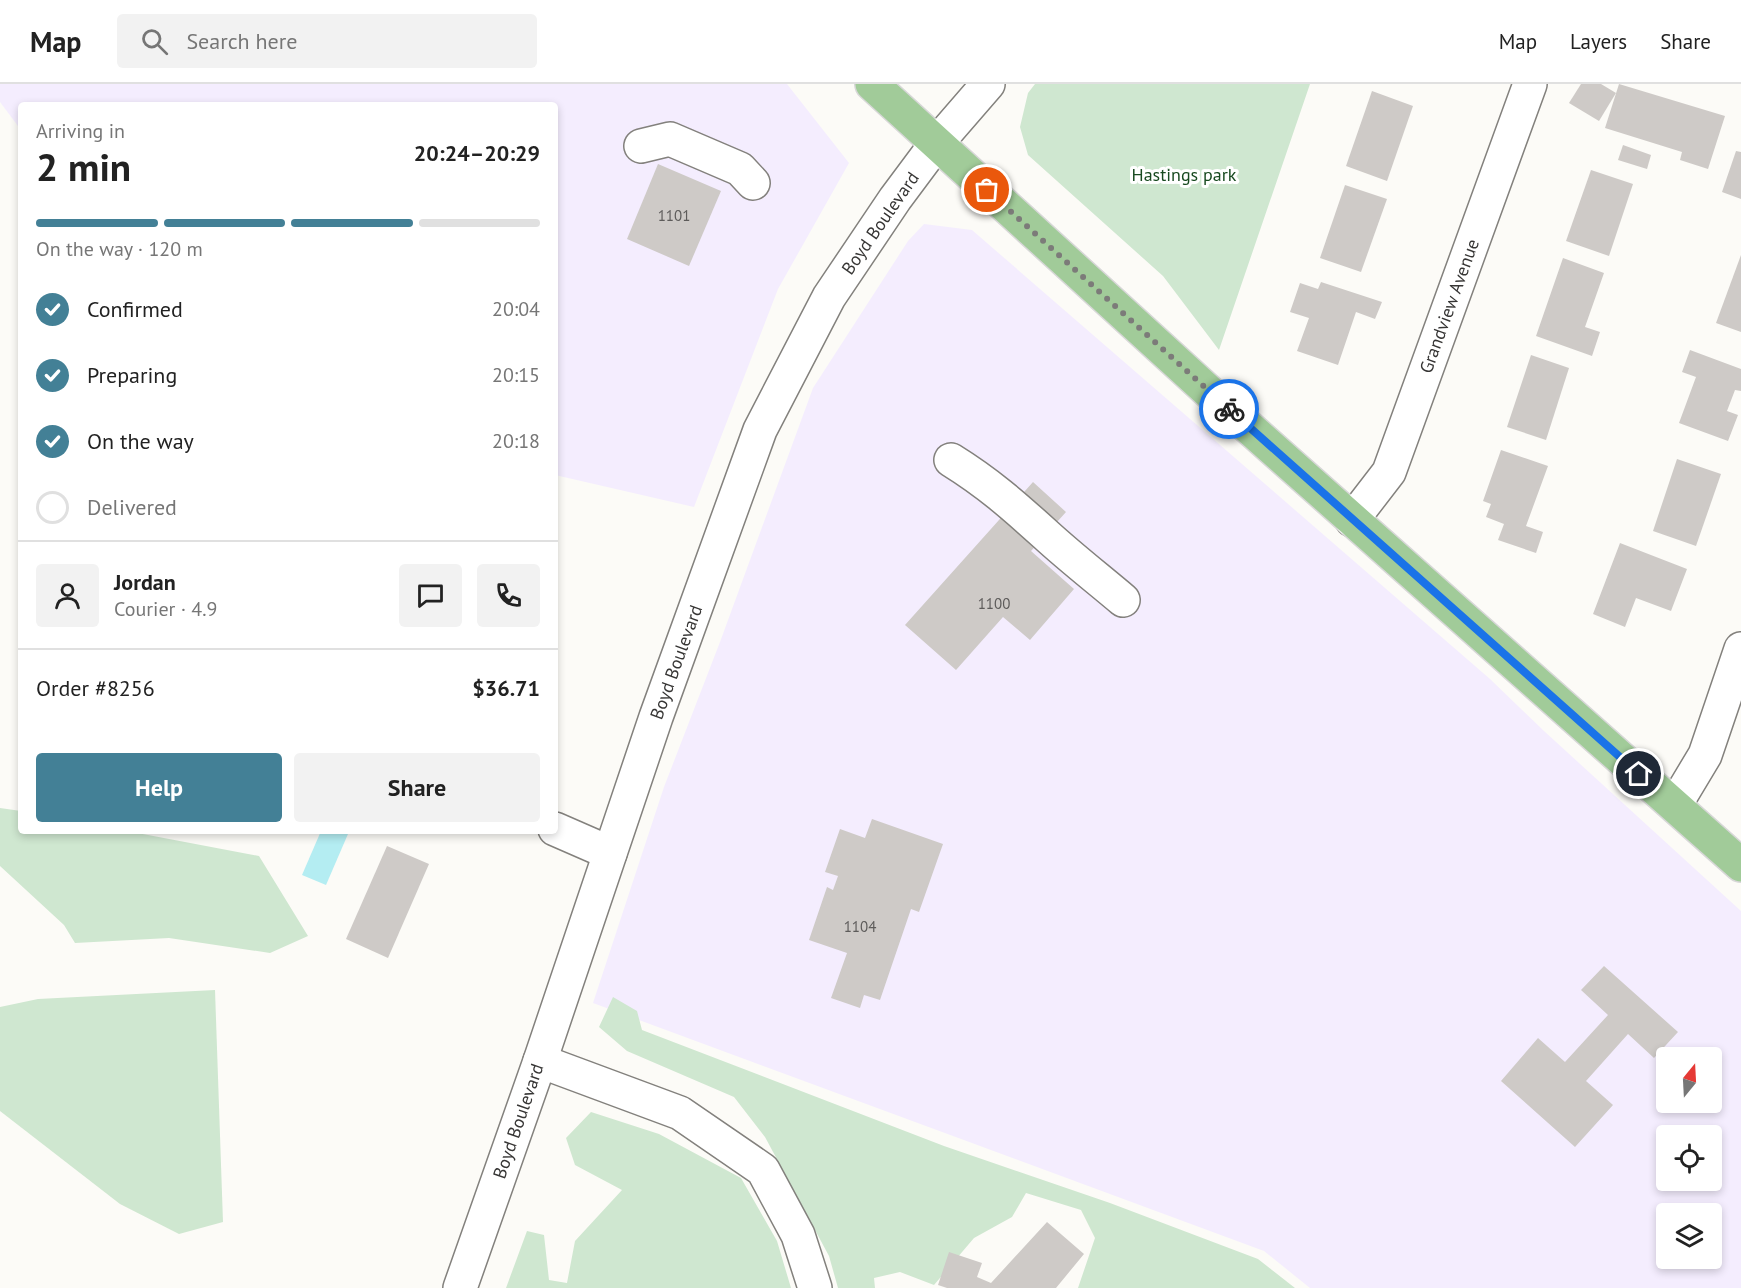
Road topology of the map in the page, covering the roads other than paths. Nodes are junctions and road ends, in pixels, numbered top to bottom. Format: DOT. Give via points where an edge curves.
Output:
graph roads {
  1 [pos="872,84"];
  2 [pos="988,84"];
  3 [pos="1530,84"];
  4 [pos="936,144"];
  5 [pos="641,146"];
  6 [pos="753,183"];
  7 [pos="951,460"];
  8 [pos="1352,519"];
  9 [pos="1123,600"];
  10 [pos="1741,650"];
  11 [pos="1675,806"];
  12 [pos="558,830"];
  13 [pos="610,853"];
  14 [pos="1741,865"];
  15 [pos="540,1061"];
  16 [pos="460,1288"];
  17 [pos="815,1288"];
  1 -- 4 [label="main road"];
  2 -- 4 [label="street, Boyd Boulevard"];
  3 -- 8 [label="street, Grandview Avenue" via="1389,472"];
  4 -- 8 [label="main road"];
  4 -- 13 [label="street, Boyd Boulevard" via="829,297 760,430"];
  5 -- 6 [label="street" via="670,139 740,169"];
  7 -- 9 [label="street" via="1013,504"];
  8 -- 11 [label="main road"];
  10 -- 11 [label="street" via="1705,756"];
  11 -- 14 [label="main road"];
  12 -- 13 [label="street"];
  13 -- 15 [label="street, Boyd Boulevard"];
  15 -- 16 [label="street, Boyd Boulevard"];
  15 -- 17 [label="street" via="681,1113 762,1170 798,1235"];
}
